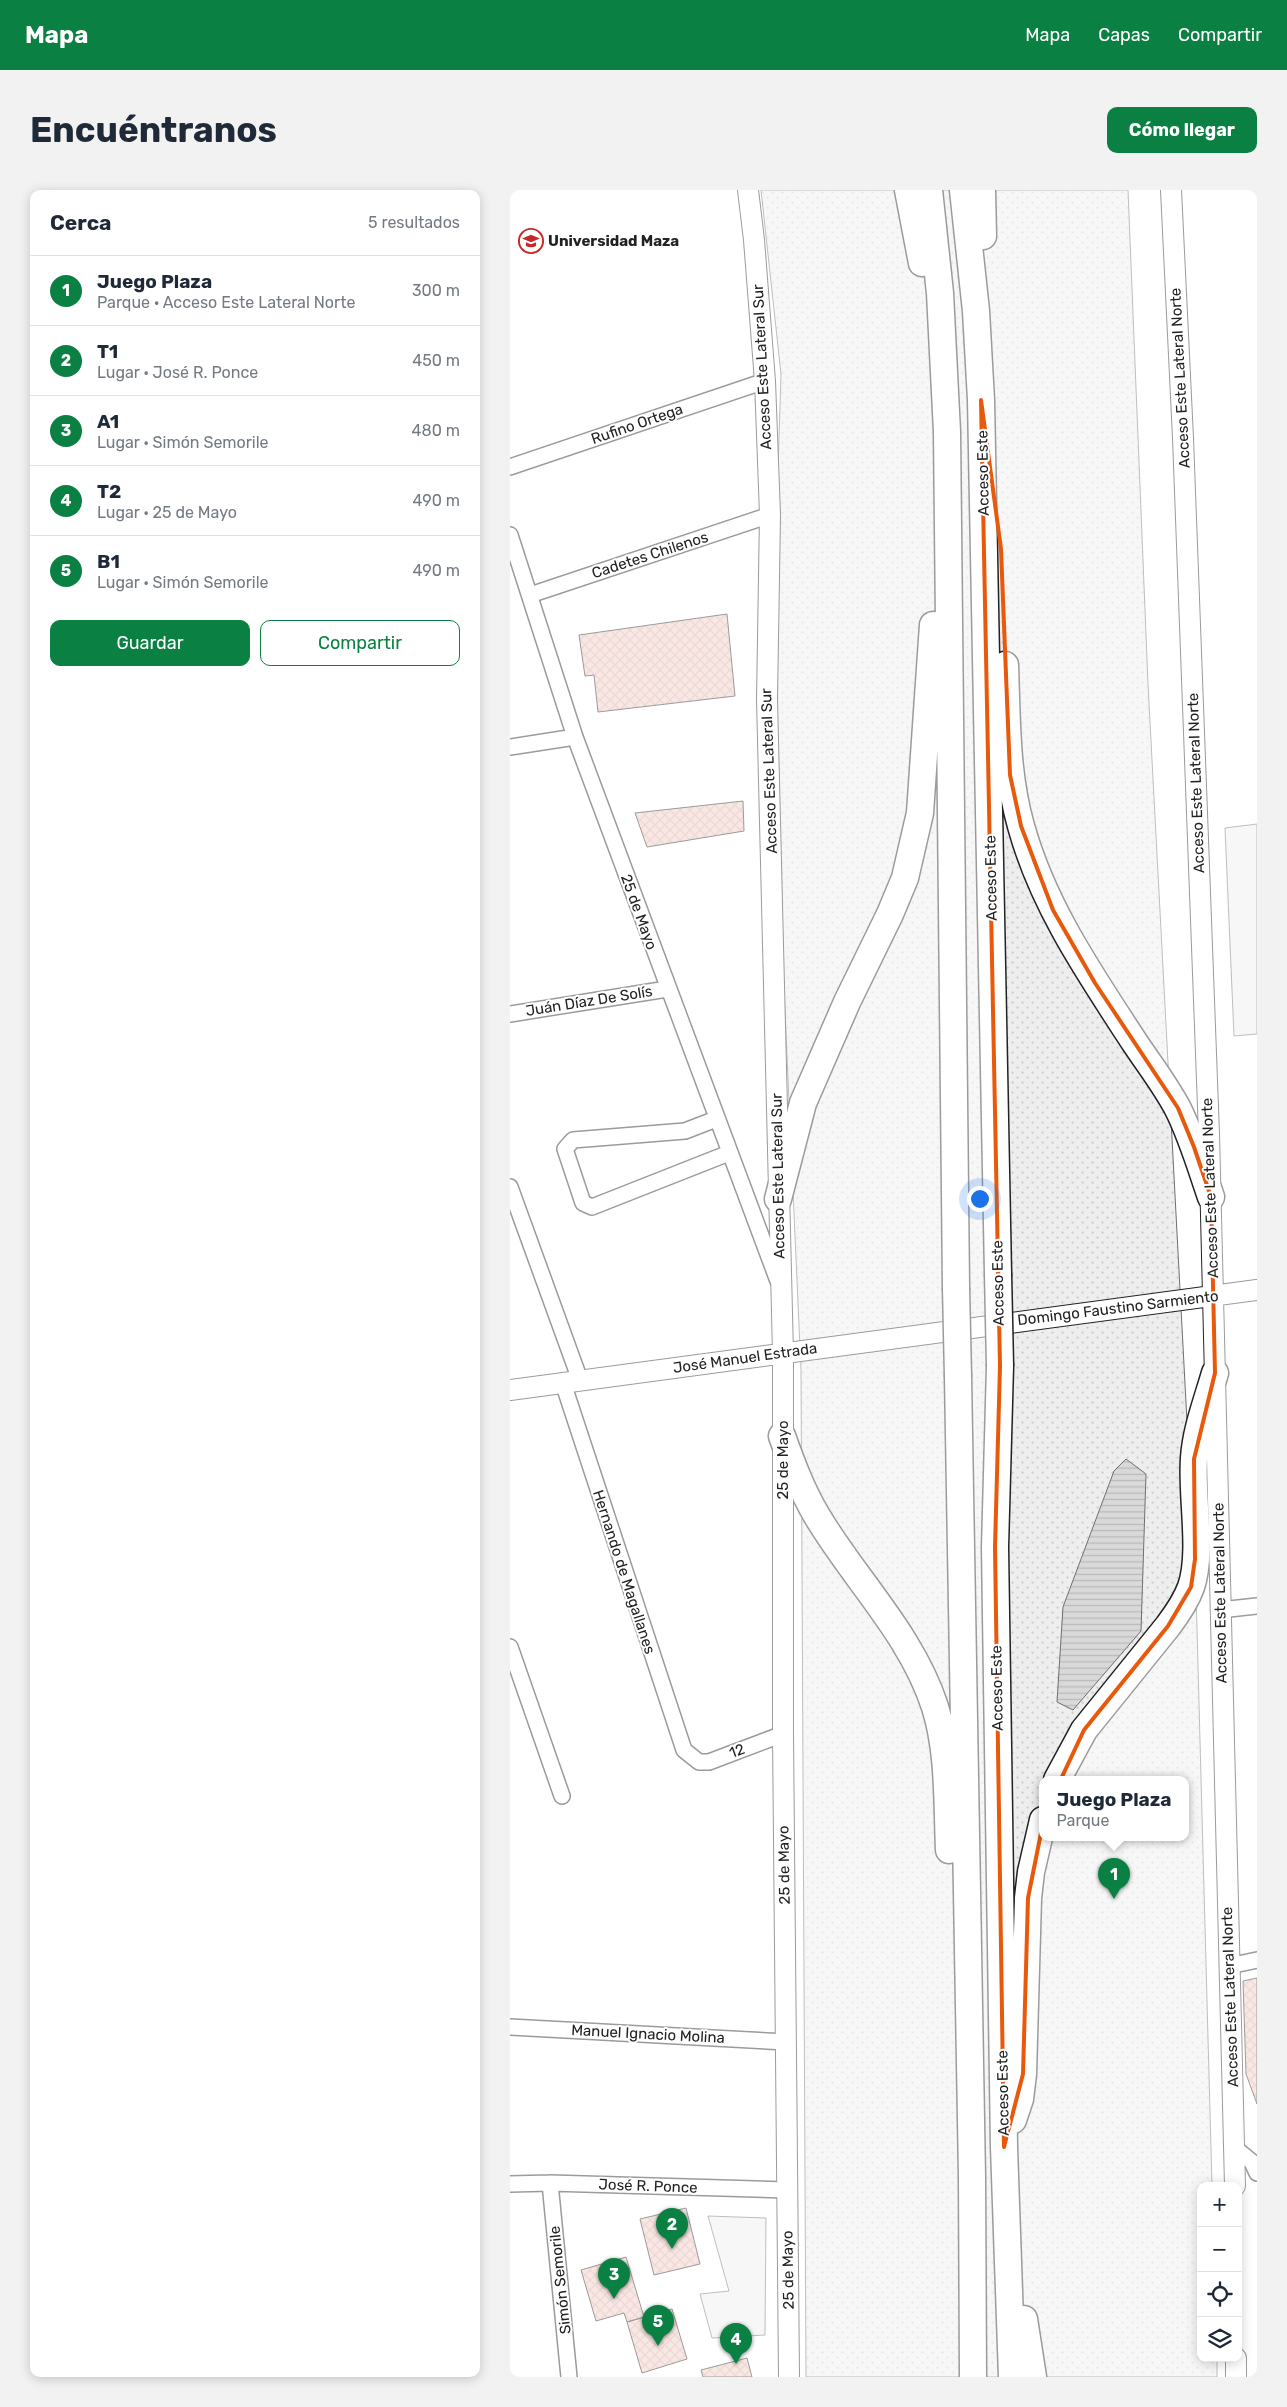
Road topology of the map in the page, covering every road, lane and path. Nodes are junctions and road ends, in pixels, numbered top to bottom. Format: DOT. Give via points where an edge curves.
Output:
graph roads {
  1 [pos="748,190"];
  2 [pos="908,190"];
  3 [pos="929,190"];
  4 [pos="963,190"];
  5 [pos="982,190"];
  6 [pos="1171,190"];
  7 [pos="976,311"];
  8 [pos="943,348"];
  9 [pos="765,381"];
  10 [pos="981,400"];
  11 [pos="947,432"];
  12 [pos="510,467"];
  13 [pos="770,515"];
  14 [pos="510,535"];
  15 [pos="530,595"];
  16 [pos="575,737"];
  17 [pos="510,746"];
  18 [pos="667,989"];
  19 [pos="510,1014"];
  20 [pos="716,1119"];
  21 [pos="729,1153"];
  22 [pos="510,1187"];
  23 [pos="1211,1197"];
  24 [pos="778,1199"];
  25 [pos="780,1286"];
  26 [pos="1257,1290"];
  27 [pos="1213,1296"];
  28 [pos="979,1326"];
  29 [pos="783,1354"];
  30 [pos="1215,1373"];
  31 [pos="571,1382"];
  32 [pos="510,1390"];
  33 [pos="782,1436"];
  34 [pos="1257,1606"];
  35 [pos="1220,1610"];
  36 [pos="510,1647"];
  37 [pos="783,1734"];
  38 [pos="690,1757"];
  39 [pos="1059,1776"];
  40 [pos="562,1796"];
  41 [pos="1039,1836"];
  42 [pos="1257,1960"];
  43 [pos="1229,1966"];
  44 [pos="510,2026"];
  45 [pos="786,2042"];
  46 [pos="1004,2147"];
  47 [pos="1235,2148"];
  48 [pos="1255,2166"];
  49 [pos="972,2177"];
  50 [pos="1235,2182"];
  51 [pos="550,2183"];
  52 [pos="510,2184"];
  53 [pos="786,2190"];
  54 [pos="972,2214"];
  55 [pos="1008,2222"];
  56 [pos="1236,2362"];
  57 [pos="569,2377"];
  58 [pos="789,2377"];
  59 [pos="955,2377"];
  60 [pos="973,2377"];
  61 [pos="1012,2377"];
  62 [pos="1033,2377"];
  63 [pos="1236,2377"];
  1 -- 9 [label="street, Acceso Este Lateral Sur"];
  2 -- 8 [label="highway"];
  3 -- 8 [label="highway"];
  4 -- 7 [label="highway, Acceso Este"];
  5 -- 7 [label="highway" via="984,267"];
  6 -- 23 [label="street, Acceso Este Lateral Norte"];
  7 -- 10 [label="highway, Acceso Este"];
  8 -- 11 [label="highway"];
  9 -- 12 [label="street, Rufino Ortega"];
  9 -- 13 [label="street, Acceso Este Lateral Sur"];
  10 -- 23 [label="highway" via="1001,548 1010,775 1021,826 1071,944 1178,1108"];
  10 -- 46 [label="highway, Acceso Este, bridge" via="1000,1366 995,1547"];
  11 -- 24 [label="highway" via="923,786 916,837 905,878 890,914 803,1103"];
  11 -- 49 [label="highway, bridge" via="956,1288"];
  13 -- 15 [label="street, Cadetes Chilenos"];
  13 -- 24 [label="street, Acceso Este Lateral Sur" via="767,699"];
  14 -- 15 [label="street, 25 de Mayo"];
  15 -- 16 [label="street, 25 de Mayo"];
  16 -- 17 [label="street"];
  16 -- 18 [label="street, 25 de Mayo"];
  18 -- 19 [label="street, Juán Díaz De Solís"];
  18 -- 20 [label="street, 25 de Mayo"];
  20 -- 21 [label="street, 25 de Mayo"];
  20 -- 21 [label="street" via="685,1131 573,1140 565,1149 583,1203 592,1207"];
  21 -- 25 [label="street, 25 de Mayo"];
  22 -- 31 [label="street, Hernando de Magallanes"];
  23 -- 27 [label="street, Acceso Este Lateral Norte"];
  24 -- 25 [label="street, Acceso Este Lateral Sur"];
  25 -- 29 [label="street, Acceso Este Lateral Sur"];
  26 -- 27 [label="street, Domingo Faustino Sarmiento"];
  27 -- 28 [label="street, Domingo Faustino Sarmiento"];
  27 -- 30 [label="street, Acceso Este Lateral Norte"];
  28 -- 29 [label="street, José Manuel Estrada"];
  29 -- 31 [label="street, José Manuel Estrada"];
  29 -- 33 [label="street, 25 de Mayo"];
  30 -- 35 [label="street, Acceso Este Lateral Norte"];
  30 -- 39 [label="highway" via="1196,1438 1195,1559 1191,1587 1180,1610 1084,1730"];
  31 -- 32 [label="street, José Manuel Estrada"];
  31 -- 38 [label="street, Hernando de Magallanes" via="678,1737"];
  33 -- 37 [label="street, 25 de Mayo"];
  33 -- 49 [label="highway" via="816,1515 901,1636 935,1707 942,1738 962,2095"];
  34 -- 35 [label="street"];
  35 -- 43 [label="street, Acceso Este Lateral Norte"];
  36 -- 40 [label="street"];
  37 -- 38 [label="street, 12" via="709,1762 699,1762"];
  37 -- 45 [label="street, 25 de Mayo"];
  41 -- 46 [label="highway" via="1030,1872 1028,1898 1023,2074 1020,2099"];
  42 -- 43 [label="street"];
  43 -- 47 [label="street, Acceso Este Lateral Norte"];
  44 -- 45 [label="street, Manuel Ignacio Molina"];
  45 -- 53 [label="street, 25 de Mayo"];
  46 -- 55 [label="highway, Acceso Este"];
  47 -- 48 [label="street"];
  47 -- 50 [label="street, Acceso Este Lateral Norte"];
  49 -- 54 [label="highway"];
  51 -- 52 [label="street, José R. Ponce"];
  51 -- 53 [label="street, José R. Ponce"];
  51 -- 57 [label="street, Simón Semorile"];
  53 -- 58 [label="street, 25 de Mayo"];
  54 -- 59 [label="highway"];
  54 -- 60 [label="highway"];
  55 -- 61 [label="highway, Acceso Este"];
  55 -- 62 [label="highway"];
  56 -- 63 [label="street"];
}
